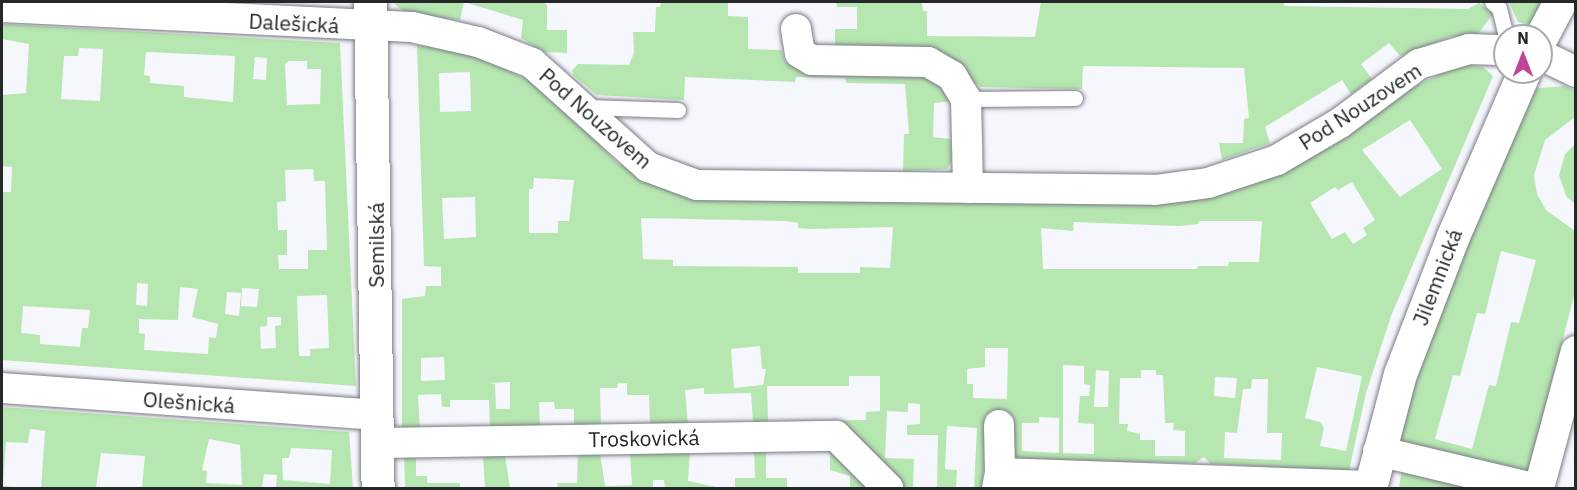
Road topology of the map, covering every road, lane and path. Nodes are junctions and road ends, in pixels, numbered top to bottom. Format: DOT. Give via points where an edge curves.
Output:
graph roads {
  1 [pos="1492,2"];
  2 [pos="1560,2"];
  3 [pos="44,6"];
  4 [pos="2,7"];
  5 [pos="371,14"];
  6 [pos="1503,24"];
  7 [pos="1548,24"];
  8 [pos="796,29"];
  9 [pos="1493,50"];
  10 [pos="1553,61"];
  11 [pos="1575,72"];
  12 [pos="1519,84"];
  13 [pos="1075,98"];
  14 [pos="966,99"];
  15 [pos="583,107"];
  16 [pos="678,110"];
  17 [pos="968,188"];
  18 [pos="1575,351"];
  19 [pos="2,388"];
  20 [pos="999,425"];
  21 [pos="377,429"];
  22 [pos="1378,451"];
  23 [pos="999,481"];
  24 [pos="1370,487"];
  25 [pos="378,489"];
  26 [pos="888,489"];
  27 [pos="1533,489"];
  28 [pos="1539,489"];
  1 -- 6 [label="lane" via="1499,8"];
  2 -- 7 [label="street"];
  3 -- 4 [label="street, Dalešická"];
  3 -- 5 [label="street, Dalešická"];
  5 -- 15 [label="street, Pod Nouzovem" via="478,42 532,63"];
  5 -- 21 [label="street, Semilská"];
  8 -- 14 [label="street" via="800,53 812,60 928,62 952,76"];
  9 -- 17 [label="street, Pod Nouzovem" via="1468,49 1419,64 1340,123 1277,160 1208,183 1155,190"];
  10 -- 11 [label="street"];
  12 -- 22 [label="street, Jilemnická" via="1432,288 1400,374"];
  13 -- 14 [label="lane"];
  14 -- 17 [label="street"];
  15 -- 16 [label="lane"];
  15 -- 17 [label="street, Pod Nouzovem" via="648,167 697,185"];
  18 -- 28 [label="street"];
  19 -- 21 [label="street, Olešnická"];
  20 -- 23 [label="street"];
  21 -- 25 [label="street, Semilská"];
  21 -- 26 [label="street, Troskovická" via="836,436"];
  22 -- 24 [label="street, Jilemnická"];
  22 -- 27 [label="street"];
  23 -- 24 [label="street"];
}
